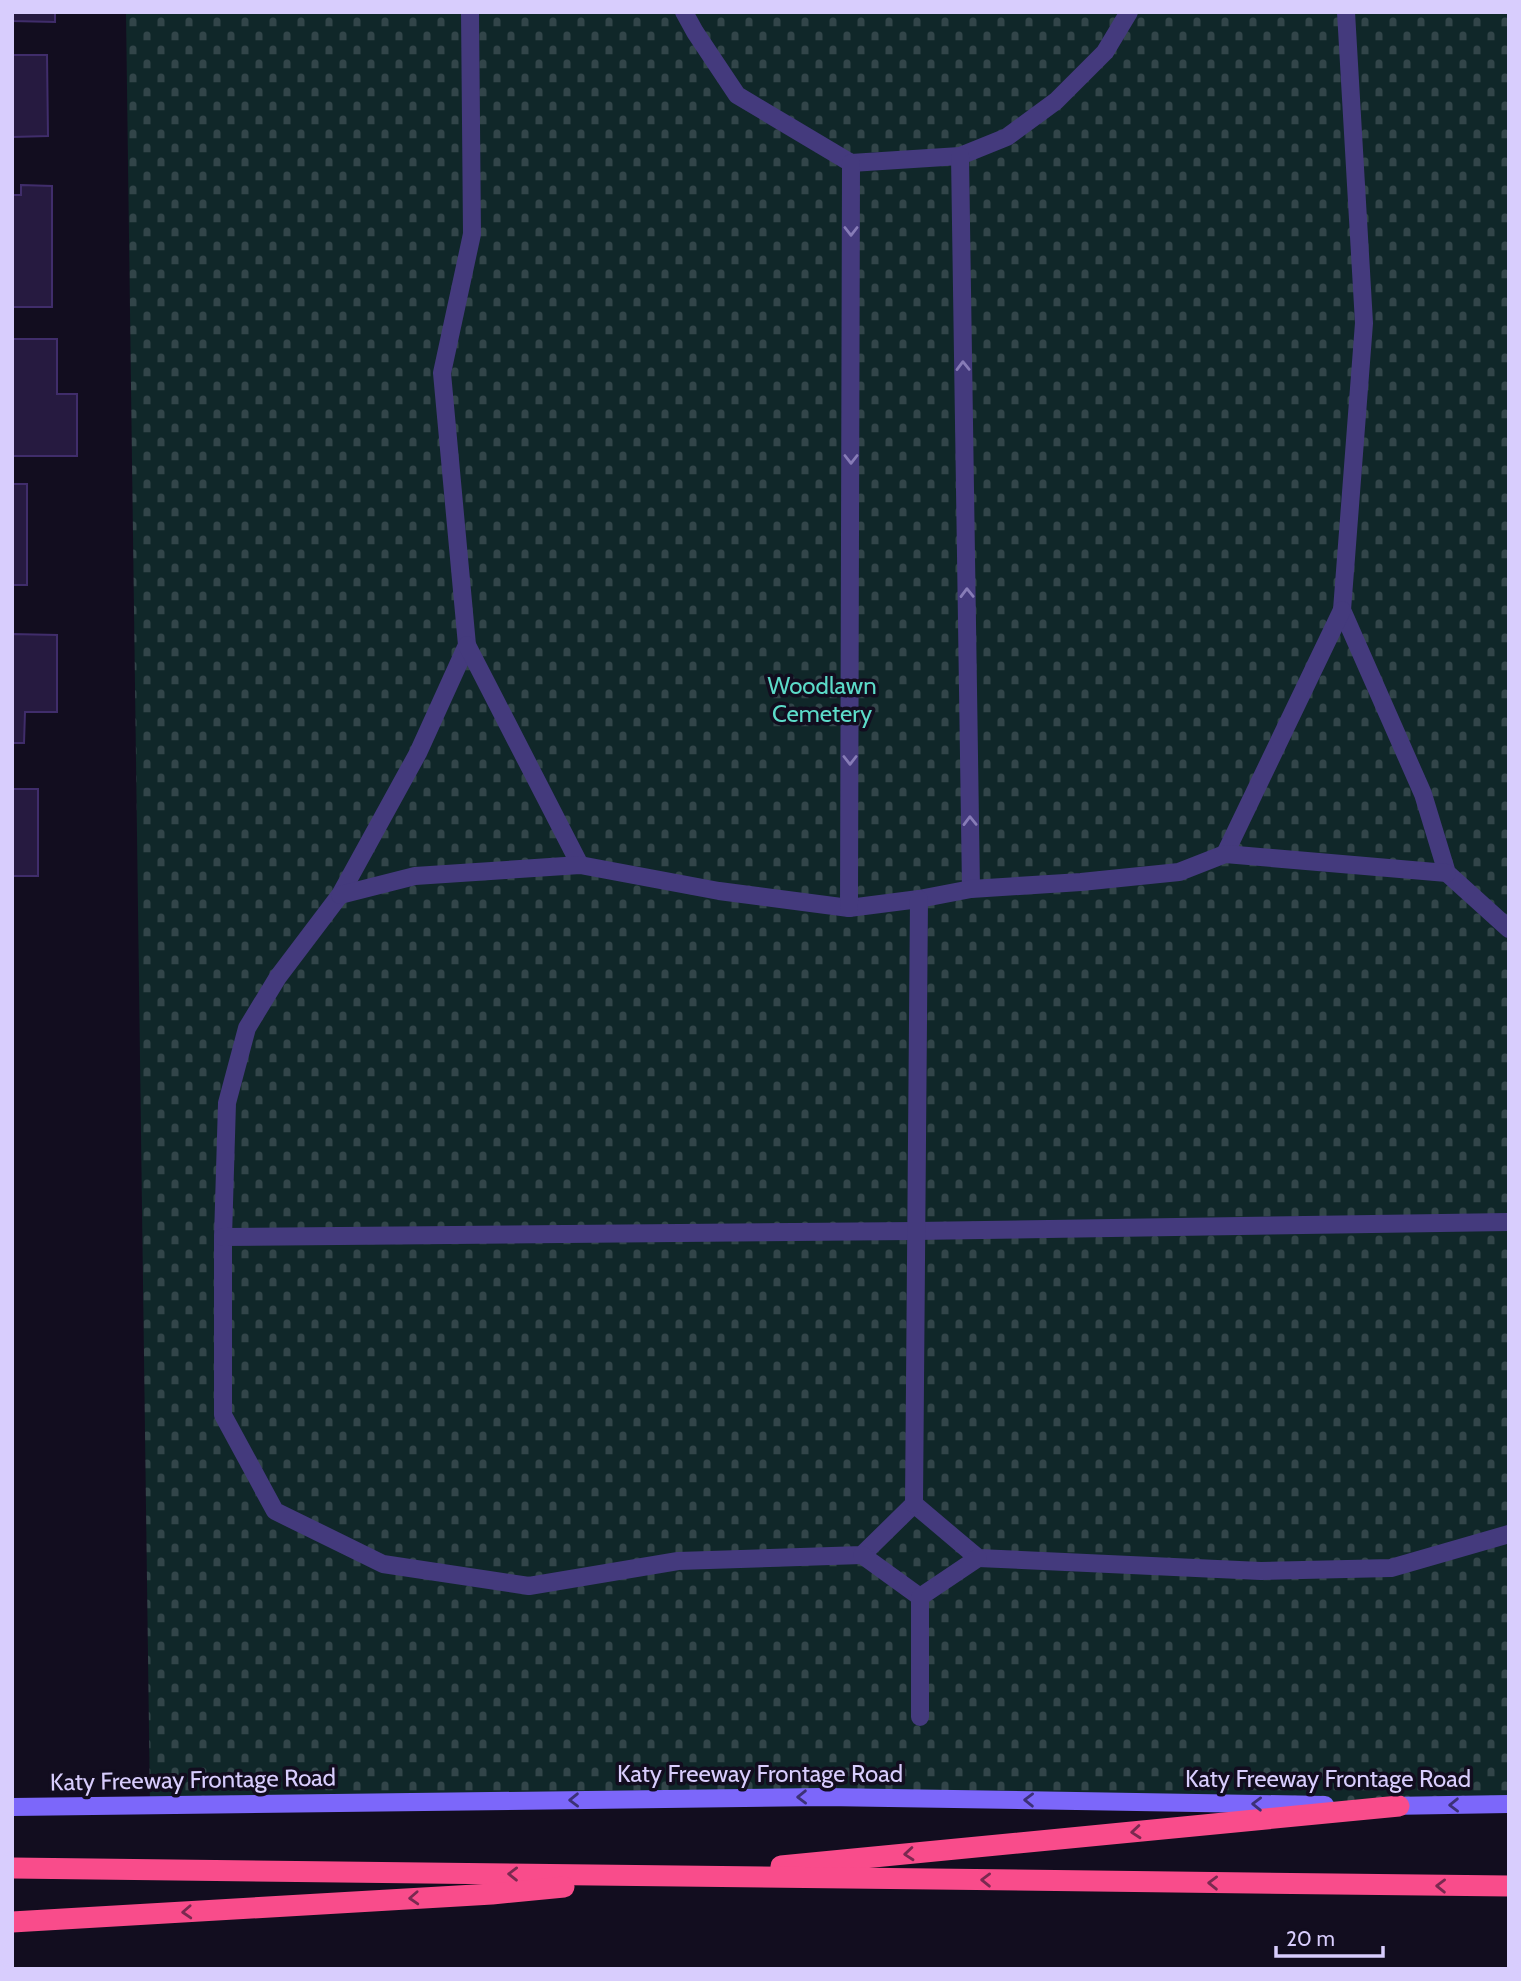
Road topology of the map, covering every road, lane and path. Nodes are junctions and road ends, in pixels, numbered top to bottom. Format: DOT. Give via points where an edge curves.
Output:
graph roads {
  1 [pos="470,12"];
  2 [pos="684,12"];
  3 [pos="1129,12"];
  4 [pos="1346,12"];
  5 [pos="960,156"];
  6 [pos="851,163"];
  7 [pos="1342,610"];
  8 [pos="467,645"];
  9 [pos="1225,854"];
  10 [pos="580,865"];
  11 [pos="1447,873"];
  12 [pos="971,889"];
  13 [pos="340,895"];
  14 [pos="919,899"];
  15 [pos="849,908"];
  16 [pos="1509,929"];
  17 [pos="1509,1222"];
  18 [pos="915,1231"];
  19 [pos="223,1237"];
  20 [pos="914,1504"];
  21 [pos="1509,1534"];
  22 [pos="862,1555"];
  23 [pos="978,1559"];
  24 [pos="920,1597"];
  25 [pos="920,1717"];
  26 [pos="1509,1804"];
  27 [pos="12,1807"];
  28 [pos="1399,1807"];
  29 [pos="12,1868"];
  30 [pos="1509,1886"];
  31 [pos="12,1922"];
  1 -- 8 [label="lane" via="472,234 443,373"];
  2 -- 6 [label="lane" via="737,95"];
  3 -- 5 [label="lane" via="1105,52 1056,101 1007,137"];
  4 -- 7 [label="lane" via="1364,323"];
  5 -- 6 [label="lane"];
  12 -- 5 [label="lane, one-way"];
  6 -- 15 [label="lane, one-way"];
  7 -- 9 [label="lane"];
  7 -- 11 [label="lane" via="1423,794"];
  8 -- 10 [label="lane"];
  8 -- 13 [label="lane" via="418,753"];
  9 -- 11 [label="lane"];
  9 -- 12 [label="lane" via="1179,872"];
  10 -- 13 [label="lane" via="415,876"];
  10 -- 15 [label="lane" via="719,891"];
  11 -- 16 [label="lane"];
  12 -- 14 [label="lane"];
  13 -- 19 [label="lane" via="278,977 247,1028 227,1103"];
  14 -- 15 [label="lane"];
  14 -- 18 [label="lane"];
  17 -- 18 [label="lane"];
  18 -- 19 [label="lane"];
  18 -- 20 [label="lane"];
  19 -- 22 [label="lane" via="223,1415 275,1511 383,1564 529,1586 678,1561"];
  20 -- 22 [label="lane"];
  20 -- 23 [label="lane"];
  21 -- 23 [label="lane" via="1391,1568 1261,1572"];
  22 -- 24 [label="lane"];
  23 -- 24 [label="lane"];
  24 -- 25 [label="lane"];
  26 -- 28 [label="main road, Katy Freeway Frontage Road, one-way"];
  28 -- 27 [label="main road, Katy Freeway Frontage Road, one-way" via="825,1797"];
  28 -- 31 [label="highway, one-way" via="492,1894"];
  30 -- 29 [label="highway, one-way"];
}
